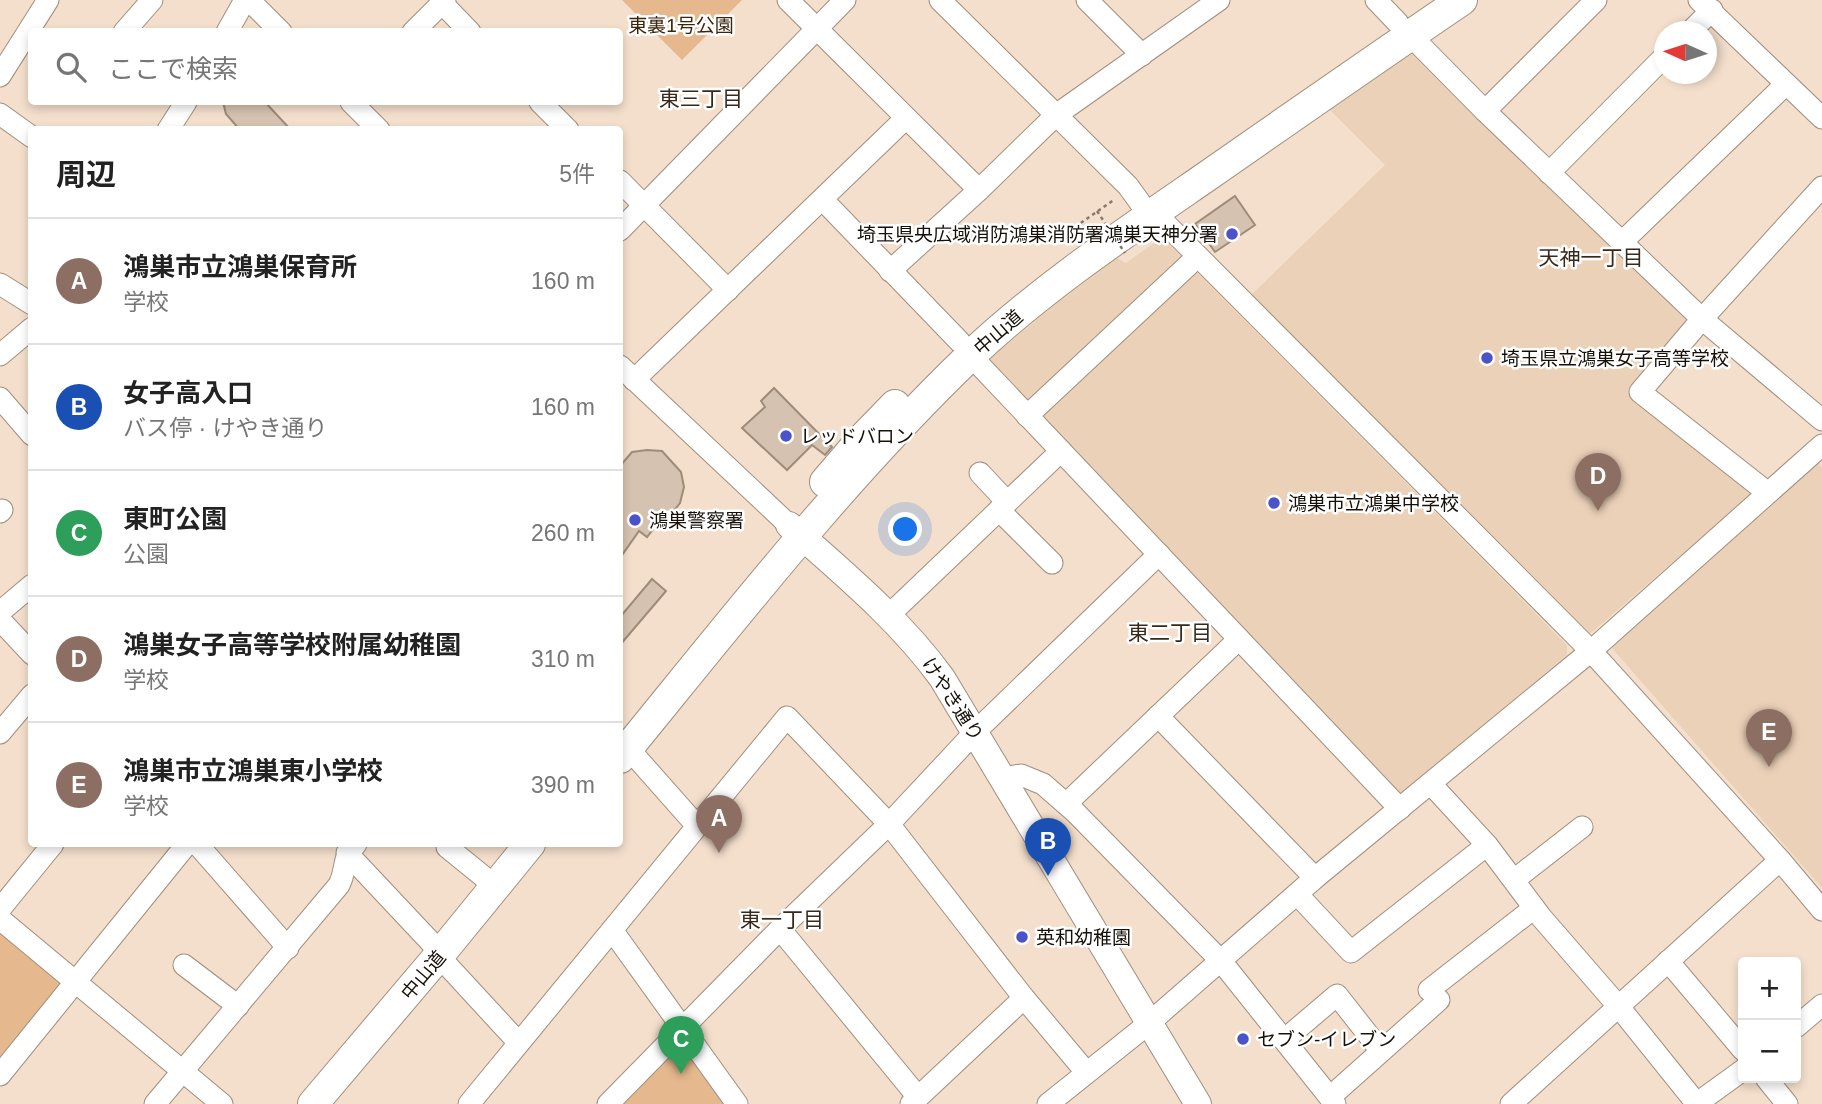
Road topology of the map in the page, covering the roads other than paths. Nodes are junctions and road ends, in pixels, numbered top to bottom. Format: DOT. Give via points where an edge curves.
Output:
graph roads {
  1 [pos="48,0"];
  2 [pos="152,0"];
  3 [pos="247,0"];
  4 [pos="788,0"];
  5 [pos="845,0"];
  6 [pos="940,0"];
  7 [pos="1087,0"];
  8 [pos="1219,0"];
  9 [pos="1376,0"];
  10 [pos="1431,0"];
  11 [pos="1462,0"];
  12 [pos="1596,0"];
  13 [pos="444,1"];
  14 [pos="1705,5"];
  15 [pos="1696,21"];
  16 [pos="30,28"];
  17 [pos="128,28"];
  18 [pos="230,28"];
  19 [pos="277,28"];
  20 [pos="417,28"];
  21 [pos="467,28"];
  22 [pos="816,29"];
  23 [pos="1404,29"];
  24 [pos="28,32"];
  25 [pos="1142,55"];
  26 [pos="1654,67"];
  27 [pos="0,76"];
  28 [pos="1786,84"];
  29 [pos="184,105"];
  30 [pos="354,105"];
  31 [pos="543,105"];
  32 [pos="1485,111"];
  33 [pos="0,114"];
  34 [pos="1056,115"];
  35 [pos="906,118"];
  36 [pos="1822,118"];
  37 [pos="171,126"];
  38 [pos="375,126"];
  39 [pos="564,126"];
  40 [pos="28,134"];
  41 [pos="1549,173"];
  42 [pos="623,184"];
  43 [pos="1822,187"];
  44 [pos="979,190"];
  45 [pos="823,200"];
  46 [pos="1138,204"];
  47 [pos="643,205"];
  48 [pos="623,227"];
  49 [pos="1622,242"];
  50 [pos="1197,257"];
  51 [pos="890,271"];
  52 [pos="0,284"];
  53 [pos="728,290"];
  54 [pos="28,302"];
  55 [pos="1702,319"];
  56 [pos="28,331"];
  57 [pos="965,349"];
  58 [pos="0,355"];
  59 [pos="627,373"];
  60 [pos="0,398"];
  61 [pos="1027,416"];
  62 [pos="1822,420"];
  63 [pos="28,430"];
  64 [pos="1821,447"];
  65 [pos="1061,451"];
  66 [pos="980,473"];
  67 [pos="1768,493"];
  68 [pos="1003,506"];
  69 [pos="796,531"];
  70 [pos="1159,554"];
  71 [pos="1052,562"];
  72 [pos="28,588"];
  73 [pos="0,611"];
  74 [pos="888,615"];
  75 [pos="0,620"];
  76 [pos="1239,639"];
  77 [pos="28,650"];
  78 [pos="1591,651"];
  79 [pos="28,700"];
  80 [pos="1158,716"];
  81 [pos="975,732"];
  82 [pos="0,733"];
  83 [pos="623,746"];
  84 [pos="623,748"];
  85 [pos="1002,778"];
  86 [pos="1431,784"];
  87 [pos="1066,804"];
  88 [pos="1400,809"];
  89 [pos="889,824"];
  90 [pos="697,826"];
  91 [pos="1582,827"];
  92 [pos="1487,845"];
  93 [pos="51,847"];
  94 [pos="185,847"];
  95 [pos="200,847"];
  96 [pos="528,847"];
  97 [pos="546,847"];
  98 [pos="352,848"];
  99 [pos="447,848"];
  100 [pos="1780,860"];
  101 [pos="1315,878"];
  102 [pos="1514,880"];
  103 [pos="495,886"];
  104 [pos="1297,894"];
  105 [pos="1534,908"];
  106 [pos="0,909"];
  107 [pos="1822,910"];
  108 [pos="0,919"];
  109 [pos="780,929"];
  110 [pos="612,930"];
  111 [pos="288,948"];
  112 [pos="445,959"];
  113 [pos="1221,961"];
  114 [pos="1668,961"];
  115 [pos="184,965"];
  116 [pos="76,983"];
  117 [pos="1024,998"];
  118 [pos="1822,1004"];
  119 [pos="238,1006"];
  120 [pos="1619,1006"];
  121 [pos="1801,1023"];
  122 [pos="1149,1024"];
  123 [pos="682,1028"];
  124 [pos="1284,1040"];
  125 [pos="519,1043"];
  126 [pos="1738,1044"];
  127 [pos="1381,1051"];
  128 [pos="181,1071"];
  129 [pos="1086,1072"];
  130 [pos="1738,1074"];
  131 [pos="0,1075"];
  132 [pos="1770,1083"];
  133 [pos="1332,1100"];
  134 [pos="915,1101"];
  135 [pos="1054,1102"];
  136 [pos="155,1104"];
  137 [pos="222,1104"];
  138 [pos="313,1104"];
  139 [pos="335,1104"];
  140 [pos="469,1104"];
  141 [pos="608,1104"];
  142 [pos="737,1104"];
  143 [pos="1198,1104"];
  144 [pos="1511,1104"];
  145 [pos="1697,1104"];
  146 [pos="1787,1104"];
  1 -- 16 [label="street"];
  2 -- 17 [label="street"];
  3 -- 18 [label="street"];
  3 -- 19 [label="street"];
  4 -- 22 [label="street"];
  5 -- 22 [label="street"];
  6 -- 34 [label="street"];
  7 -- 25 [label="street"];
  8 -- 25 [label="street"];
  9 -- 23 [label="street"];
  10 -- 23 [label="highway, 中山道"];
  11 -- 23 [label="highway, 中山道"];
  12 -- 32 [label="street"];
  13 -- 20 [label="street"];
  13 -- 21 [label="street"];
  14 -- 15 [label="street"];
  14 -- 28 [label="street"];
  22 -- 35 [label="street"];
  22 -- 47 [label="street"];
  23 -- 32 [label="street"];
  23 -- 46 [label="highway, 中山道"];
  24 -- 27 [label="street"];
  25 -- 34 [label="street"];
  26 -- 41 [label="street"];
  28 -- 36 [label="street"];
  28 -- 49 [label="street"];
  29 -- 37 [label="street"];
  30 -- 38 [label="street"];
  31 -- 39 [label="street"];
  32 -- 41 [label="street"];
  33 -- 40 [label="street"];
  34 -- 44 [label="street"];
  34 -- 46 [label="street" via="1128,186"];
  35 -- 44 [label="street"];
  35 -- 45 [label="street"];
  41 -- 49 [label="street"];
  42 -- 47 [label="street"];
  43 -- 55 [label="street"];
  44 -- 51 [label="street"];
  45 -- 51 [label="street"];
  45 -- 53 [label="street"];
  46 -- 50 [label="street"];
  46 -- 57 [label="highway, 中山道" via="1046,291"];
  47 -- 48 [label="street"];
  47 -- 53 [label="street"];
  49 -- 55 [label="street"];
  50 -- 61 [label="street"];
  50 -- 78 [label="street"];
  51 -- 57 [label="street"];
  52 -- 54 [label="street"];
  53 -- 59 [label="street"];
  55 -- 62 [label="street"];
  55 -- 67 [label="street" via="1640,392"];
  56 -- 58 [label="street"];
  57 -- 61 [label="street"];
  57 -- 69 [label="highway, 中山道" via="860,441"];
  59 -- 69 [label="street, けやき通り"];
  60 -- 63 [label="street"];
  61 -- 65 [label="street"];
  64 -- 67 [label="street"];
  65 -- 68 [label="street"];
  65 -- 70 [label="street"];
  66 -- 68 [label="street"];
  67 -- 78 [label="street"];
  68 -- 71 [label="street"];
  68 -- 74 [label="street"];
  69 -- 74 [label="main road, けやき通り"];
  69 -- 83 [label="highway, 中山道"];
  70 -- 76 [label="street"];
  70 -- 81 [label="street"];
  72 -- 73 [label="street"];
  74 -- 81 [label="main road, けやき通り" via="920,648"];
  75 -- 77 [label="street"];
  76 -- 80 [label="street"];
  76 -- 88 [label="street"];
  78 -- 86 [label="street"];
  78 -- 100 [label="street"];
  79 -- 82 [label="street"];
  80 -- 87 [label="street"];
  80 -- 101 [label="street"];
  81 -- 85 [label="main road, けやき通り"];
  81 -- 89 [label="street"];
  84 -- 90 [label="street"];
  85 -- 87 [label="street" via="1021,775 1043,784"];
  85 -- 122 [label="main road, けやき通り"];
  86 -- 88 [label="street"];
  86 -- 92 [label="street"];
  87 -- 113 [label="street"];
  88 -- 101 [label="street"];
  89 -- 90 [label="street" via="787,717"];
  89 -- 109 [label="street"];
  89 -- 117 [label="street"];
  90 -- 110 [label="street"];
  91 -- 102 [label="street"];
  92 -- 102 [label="street"];
  92 -- 104 [label="street" via="1351,952"];
  93 -- 106 [label="street"];
  94 -- 116 [label="street"];
  95 -- 111 [label="street"];
  96 -- 103 [label="highway, 中山道"];
  97 -- 112 [label="highway, 中山道"];
  98 -- 111 [label="street" via="344,861 340,885"];
  98 -- 112 [label="street"];
  99 -- 103 [label="street"];
  100 -- 107 [label="street"];
  100 -- 114 [label="street"];
  101 -- 104 [label="street"];
  102 -- 105 [label="street"];
  103 -- 112 [label="highway, 中山道"];
  104 -- 113 [label="street"];
  105 -- 120 [label="street"];
  105 -- 127 [label="street" via="1434,995"];
  108 -- 116 [label="street"];
  109 -- 123 [label="street"];
  109 -- 134 [label="street"];
  110 -- 123 [label="street"];
  110 -- 125 [label="street"];
  111 -- 119 [label="street"];
  112 -- 125 [label="street"];
  112 -- 138 [label="highway, 中山道"];
  112 -- 139 [label="highway, 中山道"];
  113 -- 122 [label="street"];
  113 -- 124 [label="street"];
  114 -- 120 [label="street"];
  114 -- 126 [label="street"];
  115 -- 119 [label="street"];
  116 -- 128 [label="street"];
  116 -- 131 [label="street"];
  117 -- 129 [label="street"];
  117 -- 134 [label="street"];
  118 -- 121 [label="street"];
  119 -- 128 [label="street"];
  120 -- 144 [label="street"];
  120 -- 145 [label="street"];
  122 -- 129 [label="street"];
  122 -- 143 [label="main road, けやき通り"];
  123 -- 141 [label="street"];
  123 -- 142 [label="street"];
  124 -- 127 [label="street" via="1337,995"];
  124 -- 133 [label="street"];
  125 -- 140 [label="street"];
  127 -- 133 [label="street"];
  128 -- 136 [label="street"];
  128 -- 137 [label="street"];
  129 -- 135 [label="street"];
  130 -- 145 [label="street"];
  132 -- 146 [label="street"];
}
